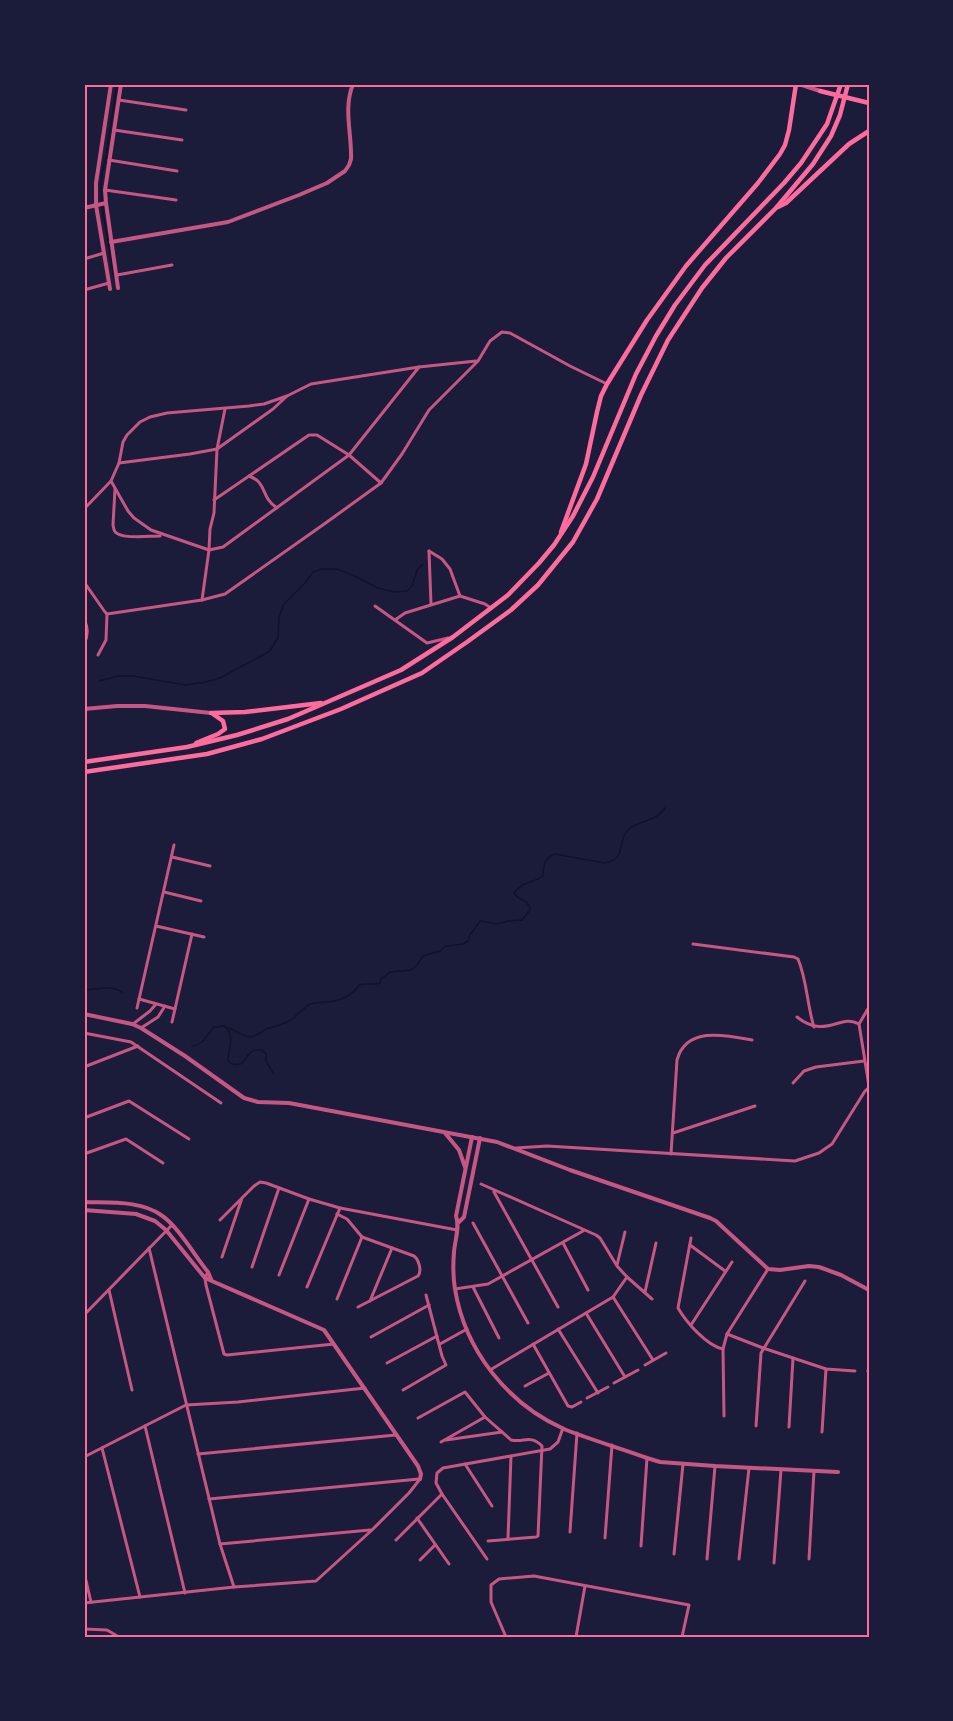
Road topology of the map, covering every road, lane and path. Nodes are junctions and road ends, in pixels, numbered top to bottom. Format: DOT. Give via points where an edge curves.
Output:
graph roads {
  1 [pos="111,84"];
  2 [pos="121,84"];
  3 [pos="353,84"];
  4 [pos="798,84"];
  5 [pos="841,84"];
  6 [pos="848,84"];
  7 [pos="820,91"];
  8 [pos="119,100"];
  9 [pos="867,102"];
  10 [pos="186,110"];
  11 [pos="114,130"];
  12 [pos="869,131"];
  13 [pos="182,140"];
  14 [pos="109,160"];
  15 [pos="177,171"];
  16 [pos="105,190"];
  17 [pos="176,200"];
  18 [pos="105,203"];
  19 [pos="96,205"];
  20 [pos="84,208"];
  21 [pos="776,208"];
  22 [pos="111,242"];
  23 [pos="104,253"];
  24 [pos="84,259"];
  25 [pos="172,265"];
  26 [pos="117,275"];
  27 [pos="109,283"];
  28 [pos="118,288"];
  29 [pos="110,289"];
  30 [pos="84,290"];
  31 [pos="478,361"];
  32 [pos="419,367"];
  33 [pos="607,384"];
  34 [pos="287,396"];
  35 [pos="225,409"];
  36 [pos="217,449"];
  37 [pos="349,455"];
  38 [pos="119,463"];
  39 [pos="249,476"];
  40 [pos="111,481"];
  41 [pos="381,483"];
  42 [pos="116,487"];
  43 [pos="214,500"];
  44 [pos="277,508"];
  45 [pos="84,509"];
  46 [pos="165,536"];
  47 [pos="559,537"];
  48 [pos="209,550"];
  49 [pos="84,582"];
  50 [pos="460,596"];
  51 [pos="202,600"];
  52 [pos="431,604"];
  53 [pos="375,606"];
  54 [pos="491,608"];
  55 [pos="107,614"];
  56 [pos="84,620"];
  57 [pos="395,620"];
  58 [pos="453,637"];
  59 [pos="84,644"];
  60 [pos="98,655"];
  61 [pos="326,703"];
  62 [pos="84,710"];
  63 [pos="211,713"];
  64 [pos="187,747"];
  65 [pos="84,762"];
  66 [pos="84,772"];
  67 [pos="174,844"];
  68 [pos="172,857"];
  69 [pos="210,866"];
  70 [pos="164,892"];
  71 [pos="201,901"];
  72 [pos="156,926"];
  73 [pos="192,934"];
  74 [pos="204,937"];
  75 [pos="693,944"];
  76 [pos="139,999"];
  77 [pos="156,1004"];
  78 [pos="165,1006"];
  79 [pos="869,1007"];
  80 [pos="137,1008"];
  81 [pos="175,1009"];
  82 [pos="84,1014"];
  83 [pos="797,1017"];
  84 [pos="172,1022"];
  85 [pos="132,1024"];
  86 [pos="858,1024"];
  87 [pos="814,1027"];
  88 [pos="141,1028"];
  89 [pos="84,1033"];
  90 [pos="752,1040"];
  91 [pos="138,1046"];
  92 [pos="864,1061"];
  93 [pos="84,1067"];
  94 [pos="793,1083"];
  95 [pos="869,1087"];
  96 [pos="221,1103"];
  97 [pos="755,1106"];
  98 [pos="84,1118"];
  99 [pos="444,1132"];
  100 [pos="673,1133"];
  101 [pos="472,1137"];
  102 [pos="480,1138"];
  103 [pos="189,1139"];
  104 [pos="514,1148"];
  105 [pos="84,1154"];
  106 [pos="671,1154"];
  107 [pos="163,1163"];
  108 [pos="465,1168"];
  109 [pos="481,1184"];
  110 [pos="279,1188"];
  111 [pos="494,1190"];
  112 [pos="242,1198"];
  113 [pos="309,1199"];
  114 [pos="84,1202"];
  115 [pos="127,1204"];
  116 [pos="340,1208"];
  117 [pos="84,1210"];
  118 [pos="124,1213"];
  119 [pos="337,1214"];
  120 [pos="220,1220"];
  121 [pos="459,1222"];
  122 [pos="473,1223"];
  123 [pos="172,1225"];
  124 [pos="166,1230"];
  125 [pos="457,1230"];
  126 [pos="584,1231"];
  127 [pos="625,1232"];
  128 [pos="362,1237"];
  129 [pos="691,1239"];
  130 [pos="563,1243"];
  131 [pos="656,1243"];
  132 [pos="690,1244"];
  133 [pos="149,1248"];
  134 [pos="392,1248"];
  135 [pos="222,1257"];
  136 [pos="533,1260"];
  137 [pos="732,1262"];
  138 [pos="617,1266"];
  139 [pos="252,1267"];
  140 [pos="768,1269"];
  141 [pos="725,1270"];
  142 [pos="208,1272"];
  143 [pos="279,1275"];
  144 [pos="502,1276"];
  145 [pos="627,1277"];
  146 [pos="206,1278"];
  147 [pos="211,1280"];
  148 [pos="805,1281"];
  149 [pos="308,1287"];
  150 [pos="473,1287"];
  151 [pos="455,1289"];
  152 [pos="109,1290"];
  153 [pos="588,1290"];
  154 [pos="869,1290"];
  155 [pos="645,1293"];
  156 [pos="426,1295"];
  157 [pos="613,1297"];
  158 [pos="337,1299"];
  159 [pos="652,1299"];
  160 [pos="370,1301"];
  161 [pos="429,1305"];
  162 [pos="358,1307"];
  163 [pos="558,1307"];
  164 [pos="586,1313"];
  165 [pos="84,1315"];
  166 [pos="528,1323"];
  167 [pos="691,1325"];
  168 [pos="467,1329"];
  169 [pos="558,1329"];
  170 [pos="727,1334"];
  171 [pos="437,1336"];
  172 [pos="371,1337"];
  173 [pos="500,1338"];
  174 [pos="334,1344"];
  175 [pos="440,1344"];
  176 [pos="533,1344"];
  177 [pos="763,1348"];
  178 [pos="723,1349"];
  179 [pos="666,1353"];
  180 [pos="793,1358"];
  181 [pos="653,1360"];
  182 [pos="387,1363"];
  183 [pos="645,1365"];
  184 [pos="826,1369"];
  185 [pos="490,1370"];
  186 [pos="638,1370"];
  187 [pos="855,1371"];
  188 [pos="549,1373"];
  189 [pos="625,1377"];
  190 [pos="614,1383"];
  191 [pos="525,1386"];
  192 [pos="365,1388"];
  193 [pos="608,1388"];
  194 [pos="132,1390"];
  195 [pos="403,1390"];
  196 [pos="598,1393"];
  197 [pos="587,1398"];
  198 [pos="581,1402"];
  199 [pos="186,1405"];
  200 [pos="724,1416"];
  201 [pos="485,1417"];
  202 [pos="418,1418"];
  203 [pos="145,1426"];
  204 [pos="756,1426"];
  205 [pos="789,1427"];
  206 [pos="562,1428"];
  207 [pos="502,1432"];
  208 [pos="822,1432"];
  209 [pos="577,1433"];
  210 [pos="396,1435"];
  211 [pos="446,1440"];
  212 [pos="441,1442"];
  213 [pos="612,1445"];
  214 [pos="102,1448"];
  215 [pos="542,1451"];
  216 [pos="198,1454"];
  217 [pos="511,1456"];
  218 [pos="84,1457"];
  219 [pos="647,1458"];
  220 [pos="465,1464"];
  221 [pos="683,1464"];
  222 [pos="715,1466"];
  223 [pos="749,1468"];
  224 [pos="781,1470"];
  225 [pos="814,1471"];
  226 [pos="838,1472"];
  227 [pos="420,1479"];
  228 [pos="442,1494"];
  229 [pos="209,1499"];
  230 [pos="492,1506"];
  231 [pos="417,1518"];
  232 [pos="372,1530"];
  233 [pos="570,1532"];
  234 [pos="605,1538"];
  235 [pos="508,1539"];
  236 [pos="396,1540"];
  237 [pos="488,1541"];
  238 [pos="220,1544"];
  239 [pos="435,1545"];
  240 [pos="641,1546"];
  241 [pos="674,1554"];
  242 [pos="487,1559"];
  243 [pos="707,1559"];
  244 [pos="739,1559"];
  245 [pos="808,1559"];
  246 [pos="420,1560"];
  247 [pos="774,1563"];
  248 [pos="449,1564"];
  249 [pos="84,1572"];
  250 [pos="585,1586"];
  251 [pos="234,1587"];
  252 [pos="185,1593"];
  253 [pos="140,1597"];
  254 [pos="92,1602"];
  255 [pos="84,1603"];
  256 [pos="84,1629"];
  257 [pos="84,1635"];
  258 [pos="112,1635"];
  259 [pos="119,1637"];
  260 [pos="506,1637"];
  261 [pos="576,1637"];
  262 [pos="682,1637"];
  1 -- 19 [label="street"];
  2 -- 8 [label="street"];
  3 -- 22 [label="street" via="347,113 351,159 345,171 327,183 228,222"];
  4 -- 7 [label="street"];
  4 -- 33 [label="main road" via="780,154 686,266"];
  5 -- 47 [label="main road" via="827,124 801,163 705,265 675,305 641,365 593,477"];
  6 -- 21 [label="main road" via="840,115 824,147"];
  7 -- 9 [label="main road"];
  8 -- 10 [label="street"];
  8 -- 11 [label="street"];
  11 -- 13 [label="street"];
  11 -- 14 [label="street"];
  12 -- 21 [label="main road"];
  14 -- 15 [label="street"];
  14 -- 16 [label="street"];
  16 -- 17 [label="street"];
  16 -- 18 [label="street"];
  18 -- 19 [label="street"];
  18 -- 22 [label="street"];
  19 -- 20 [label="street"];
  19 -- 23 [label="street"];
  21 -- 66 [label="main road" via="726,258 689,306 656,362 585,522 558,562 511,610 422,673 262,740 207,754"];
  22 -- 26 [label="street"];
  23 -- 24 [label="street"];
  23 -- 27 [label="street"];
  25 -- 26 [label="street"];
  26 -- 28 [label="street"];
  27 -- 29 [label="street"];
  27 -- 30 [label="street"];
  28 -- 29 [label="street"];
  31 -- 32 [label="street"];
  31 -- 33 [label="street" via="490,341 506,332"];
  31 -- 41 [label="street" via="429,411"];
  32 -- 34 [label="street" via="311,384"];
  32 -- 37 [label="street"];
  33 -- 47 [label="main road" via="586,464"];
  34 -- 35 [label="street" via="264,404"];
  34 -- 36 [label="street"];
  35 -- 36 [label="street"];
  35 -- 38 [label="street" via="167,412 140,422 123,442"];
  36 -- 38 [label="street"];
  36 -- 43 [label="street"];
  37 -- 39 [label="street" via="313,434"];
  37 -- 41 [label="street"];
  37 -- 44 [label="street"];
  38 -- 40 [label="street"];
  39 -- 43 [label="street"];
  39 -- 44 [label="street" via="261,483 265,497"];
  40 -- 42 [label="street"];
  40 -- 45 [label="street"];
  41 -- 51 [label="street" via="225,594"];
  42 -- 46 [label="street" via="134,518"];
  42 -- 46 [label="street" via="114,530 119,535"];
  43 -- 48 [label="street"];
  44 -- 48 [label="street" via="223,547"];
  46 -- 48 [label="street"];
  47 -- 54 [label="main road" via="525,579"];
  48 -- 51 [label="street"];
  49 -- 55 [label="street"];
  50 -- 52 [label="street"];
  50 -- 52 [label="street" via="450,569 429,552"];
  50 -- 54 [label="street"];
  51 -- 55 [label="street"];
  52 -- 57 [label="street"];
  53 -- 57 [label="street"];
  54 -- 58 [label="main road"];
  55 -- 60 [label="street" via="106,640"];
  56 -- 59 [label="street"];
  57 -- 58 [label="street" via="427,643"];
  58 -- 61 [label="main road" via="401,670"];
  61 -- 63 [label="main road"];
  61 -- 64 [label="main road" via="262,728"];
  62 -- 63 [label="street" via="131,706"];
  63 -- 64 [label="main road" via="223,721 223,731"];
  64 -- 65 [label="main road"];
  67 -- 68 [label="street"];
  68 -- 69 [label="street"];
  68 -- 70 [label="street"];
  70 -- 71 [label="street"];
  70 -- 72 [label="street"];
  72 -- 73 [label="street"];
  72 -- 76 [label="street"];
  73 -- 74 [label="street"];
  73 -- 81 [label="street"];
  75 -- 87 [label="street" via="798,959"];
  76 -- 77 [label="street"];
  76 -- 80 [label="street"];
  77 -- 78 [label="street"];
  77 -- 85 [label="street"];
  78 -- 81 [label="street"];
  78 -- 88 [label="street" via="158,1017"];
  79 -- 86 [label="street"];
  81 -- 84 [label="street"];
  82 -- 85 [label="street"];
  83 -- 87 [label="street"];
  85 -- 88 [label="street"];
  86 -- 87 [label="street" via="851,1021"];
  86 -- 92 [label="street"];
  88 -- 99 [label="street" via="250,1101 289,1102"];
  89 -- 91 [label="street" via="126,1040"];
  90 -- 100 [label="street" via="713,1035 699,1037 680,1050"];
  91 -- 93 [label="street"];
  91 -- 96 [label="street"];
  92 -- 94 [label="street" via="816,1067 804,1071"];
  92 -- 95 [label="street"];
  95 -- 106 [label="street" via="832,1144 808,1158 785,1161"];
  97 -- 100 [label="street"];
  98 -- 103 [label="street" via="133,1101"];
  99 -- 101 [label="street"];
  99 -- 108 [label="street" via="459,1150"];
  100 -- 106 [label="street"];
  101 -- 102 [label="street"];
  101 -- 108 [label="street"];
  102 -- 104 [label="street"];
  102 -- 121 [label="street" via="464,1217"];
  104 -- 106 [label="street" via="540,1145"];
  104 -- 140 [label="street" via="710,1218"];
  105 -- 107 [label="street" via="126,1139"];
  108 -- 121 [label="street" via="456,1216"];
  109 -- 111 [label="street"];
  110 -- 112 [label="street" via="260,1182"];
  110 -- 113 [label="street"];
  110 -- 139 [label="street"];
  111 -- 126 [label="street"];
  111 -- 136 [label="street"];
  112 -- 120 [label="street"];
  112 -- 135 [label="street"];
  113 -- 116 [label="street"];
  113 -- 143 [label="street"];
  114 -- 115 [label="street"];
  115 -- 118 [label="street"];
  115 -- 123 [label="street" via="154,1211"];
  116 -- 119 [label="street"];
  116 -- 125 [label="street"];
  117 -- 118 [label="street"];
  118 -- 124 [label="street" via="145,1217"];
  119 -- 128 [label="street"];
  119 -- 149 [label="street"];
  121 -- 125 [label="street"];
  122 -- 144 [label="street"];
  123 -- 124 [label="street"];
  123 -- 142 [label="street"];
  124 -- 133 [label="street"];
  124 -- 146 [label="street"];
  125 -- 151 [label="street"];
  126 -- 130 [label="street"];
  126 -- 138 [label="street" via="600,1238"];
  127 -- 138 [label="street"];
  128 -- 134 [label="street"];
  128 -- 158 [label="street"];
  129 -- 132 [label="street"];
  130 -- 136 [label="street"];
  130 -- 153 [label="street"];
  131 -- 155 [label="street"];
  132 -- 141 [label="street"];
  132 -- 167 [label="street" via="678,1306"];
  133 -- 152 [label="street"];
  133 -- 199 [label="street"];
  134 -- 160 [label="street"];
  134 -- 160 [label="street" via="416,1257 420,1274"];
  136 -- 144 [label="street"];
  136 -- 163 [label="street"];
  137 -- 141 [label="street"];
  138 -- 145 [label="street"];
  140 -- 154 [label="street" via="819,1267"];
  140 -- 170 [label="street"];
  141 -- 167 [label="street"];
  142 -- 146 [label="street"];
  142 -- 147 [label="street"];
  144 -- 150 [label="street"];
  144 -- 166 [label="street"];
  145 -- 155 [label="street"];
  145 -- 157 [label="street"];
  146 -- 147 [label="street"];
  146 -- 174 [label="street" via="224,1354"];
  147 -- 174 [label="street" via="324,1330"];
  148 -- 177 [label="street"];
  150 -- 151 [label="street"];
  150 -- 173 [label="street"];
  151 -- 168 [label="street"];
  152 -- 165 [label="street"];
  152 -- 194 [label="street"];
  155 -- 159 [label="street"];
  156 -- 161 [label="street"];
  157 -- 164 [label="street"];
  157 -- 181 [label="street"];
  160 -- 162 [label="street"];
  161 -- 171 [label="street"];
  161 -- 172 [label="street"];
  164 -- 169 [label="street"];
  164 -- 189 [label="street"];
  167 -- 178 [label="street" via="710,1344"];
  168 -- 175 [label="street"];
  168 -- 185 [label="street"];
  169 -- 176 [label="street"];
  169 -- 196 [label="street"];
  170 -- 177 [label="street"];
  170 -- 178 [label="street"];
  171 -- 175 [label="street"];
  171 -- 182 [label="street"];
  174 -- 192 [label="street"];
  175 -- 195 [label="street" via="445,1366"];
  176 -- 185 [label="street"];
  176 -- 188 [label="street"];
  177 -- 180 [label="street"];
  177 -- 204 [label="street"];
  178 -- 200 [label="street"];
  179 -- 181 [label="street"];
  180 -- 184 [label="street"];
  180 -- 205 [label="street"];
  181 -- 183 [label="street"];
  184 -- 187 [label="street"];
  184 -- 208 [label="street"];
  185 -- 206 [label="street" via="537,1415"];
  186 -- 189 [label="street"];
  188 -- 191 [label="street"];
  188 -- 198 [label="street" via="570,1407"];
  189 -- 190 [label="street"];
  192 -- 199 [label="street"];
  192 -- 210 [label="street"];
  193 -- 196 [label="street"];
  196 -- 197 [label="street"];
  199 -- 203 [label="street"];
  199 -- 216 [label="street"];
  201 -- 202 [label="street" via="465,1392"];
  201 -- 207 [label="street"];
  201 -- 211 [label="street"];
  203 -- 214 [label="street"];
  203 -- 252 [label="street"];
  206 -- 209 [label="street"];
  206 -- 215 [label="street" via="555,1446"];
  207 -- 211 [label="street"];
  207 -- 215 [label="street" via="513,1441 533,1439 541,1444"];
  209 -- 213 [label="street"];
  209 -- 233 [label="street"];
  210 -- 216 [label="street"];
  210 -- 227 [label="street" via="418,1466"];
  211 -- 212 [label="street"];
  213 -- 219 [label="street"];
  213 -- 234 [label="street"];
  214 -- 218 [label="street"];
  214 -- 253 [label="street"];
  215 -- 217 [label="street"];
  215 -- 235 [label="street" via="537,1537"];
  216 -- 229 [label="street"];
  217 -- 220 [label="street"];
  217 -- 235 [label="street"];
  219 -- 221 [label="street"];
  219 -- 240 [label="street"];
  220 -- 228 [label="street" via="437,1473 436,1483"];
  220 -- 230 [label="street"];
  221 -- 222 [label="street"];
  221 -- 241 [label="street"];
  222 -- 223 [label="street"];
  222 -- 243 [label="street"];
  223 -- 224 [label="street"];
  223 -- 244 [label="street"];
  224 -- 225 [label="street"];
  224 -- 247 [label="street"];
  225 -- 226 [label="street"];
  225 -- 245 [label="street"];
  227 -- 229 [label="street"];
  227 -- 232 [label="street"];
  228 -- 231 [label="street"];
  228 -- 242 [label="street"];
  229 -- 238 [label="street"];
  231 -- 236 [label="street"];
  231 -- 239 [label="street"];
  232 -- 238 [label="street"];
  232 -- 251 [label="street" via="316,1581"];
  235 -- 237 [label="street"];
  238 -- 251 [label="street"];
  239 -- 246 [label="street"];
  239 -- 248 [label="street"];
  249 -- 254 [label="street"];
  250 -- 260 [label="street" via="534,1576 494,1582 491,1602"];
  250 -- 261 [label="street"];
  250 -- 262 [label="street" via="689,1605"];
  251 -- 252 [label="street"];
  252 -- 253 [label="street"];
  253 -- 254 [label="street"];
  254 -- 255 [label="street"];
  256 -- 257 [label="street"];
  256 -- 258 [label="street" via="107,1630"];
  258 -- 259 [label="street"];
}
